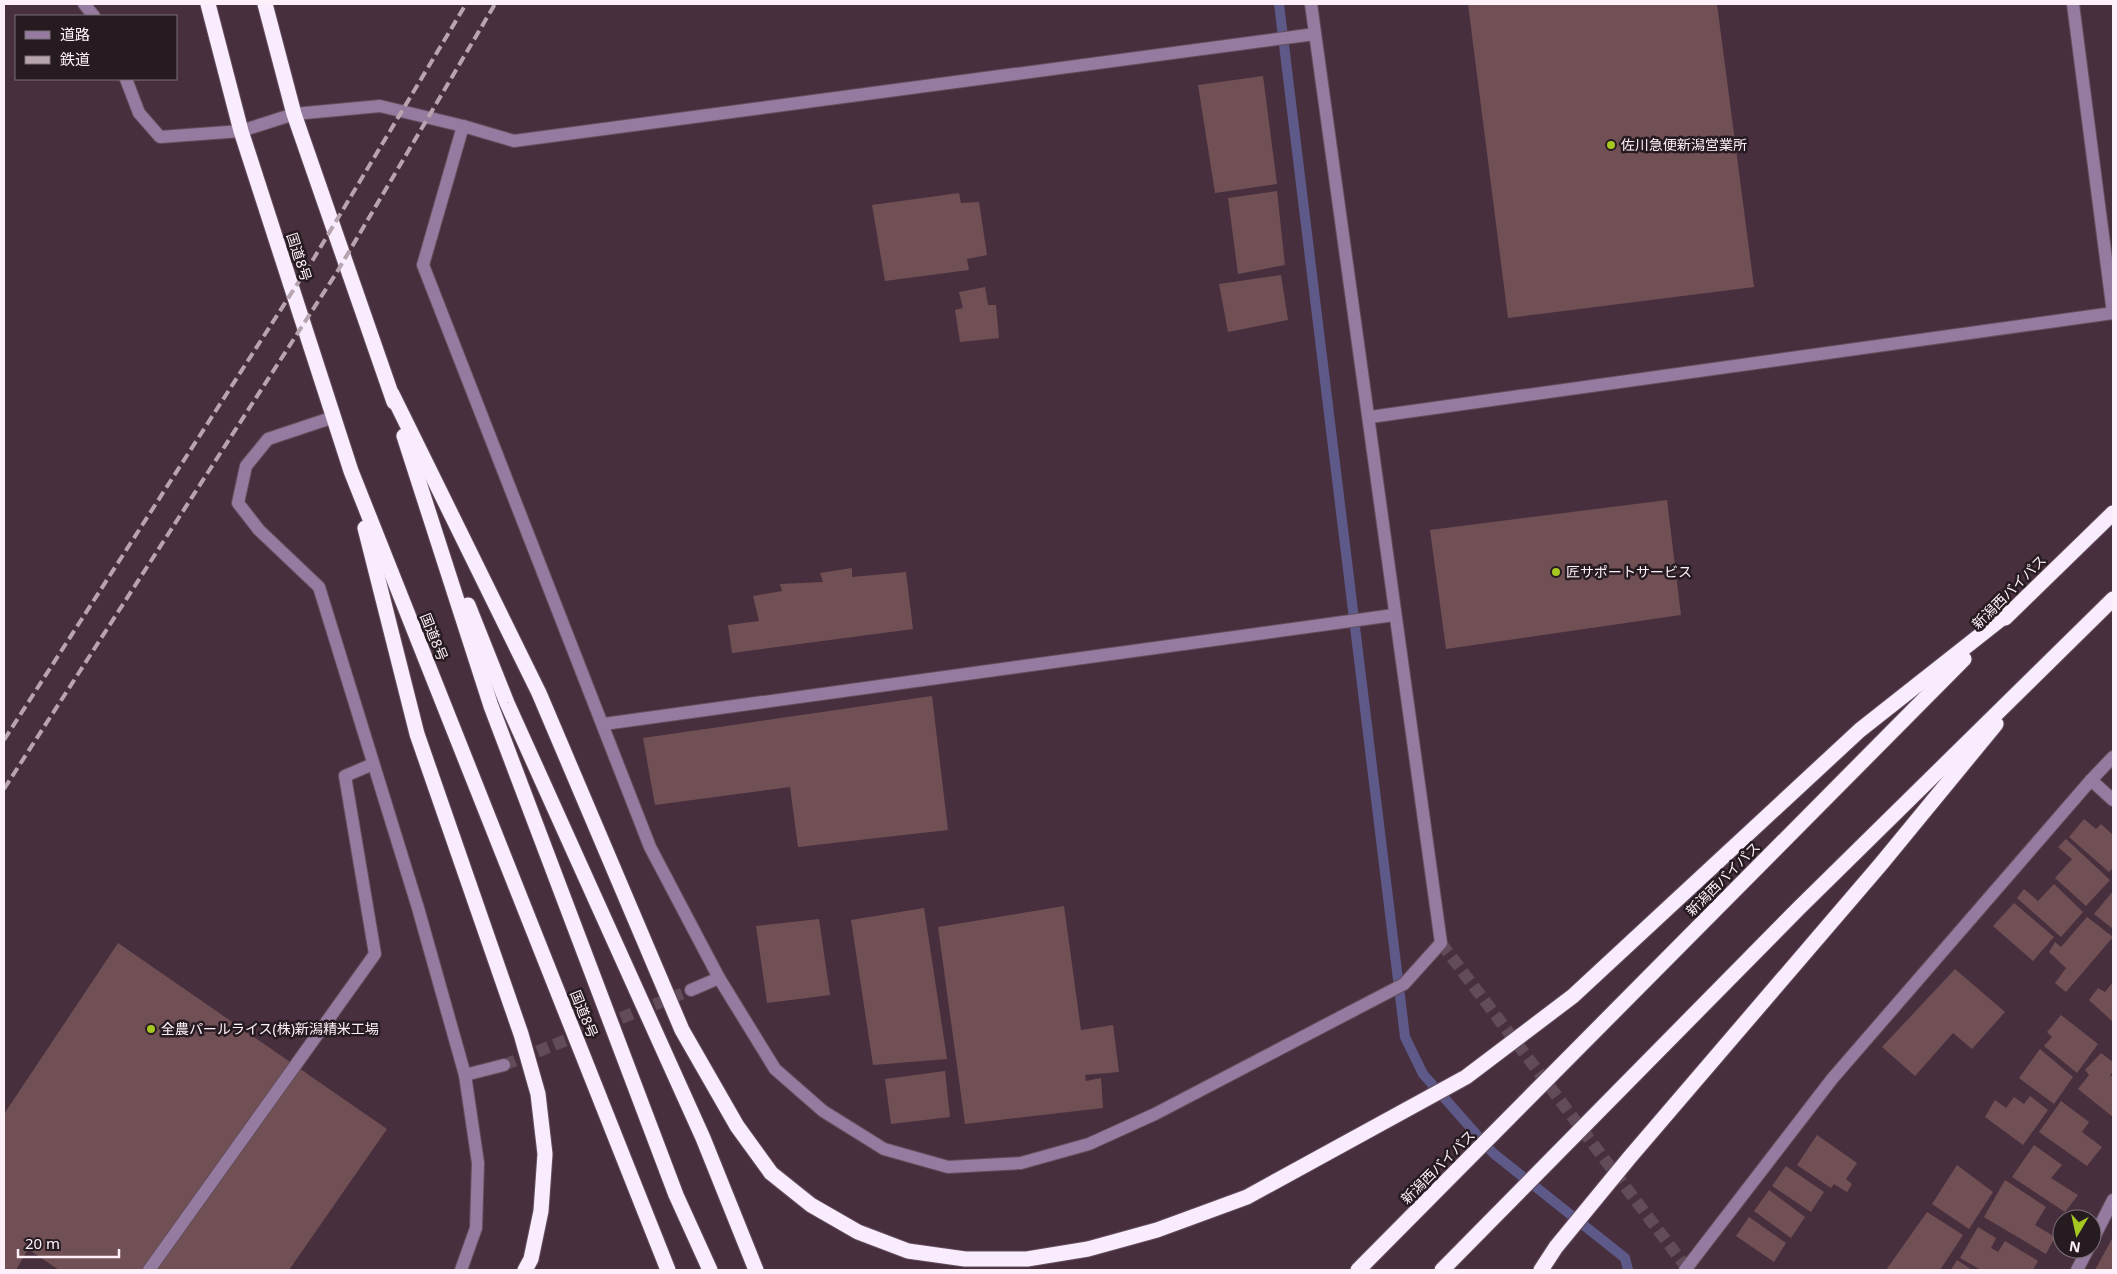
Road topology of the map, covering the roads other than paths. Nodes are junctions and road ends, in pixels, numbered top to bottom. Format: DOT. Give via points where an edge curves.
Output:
graph roads {
  1 [pos="84,4"];
  2 [pos="208,4"];
  3 [pos="265,4"];
  4 [pos="1311,4"];
  5 [pos="2074,4"];
  6 [pos="93,15"];
  7 [pos="1315,34"];
  8 [pos="126,80"];
  9 [pos="294,114"];
  10 [pos="463,126"];
  11 [pos="241,131"];
  12 [pos="2113,313"];
  13 [pos="392,394"];
  14 [pos="1370,417"];
  15 [pos="334,418"];
  16 [pos="351,470"];
  17 [pos="420,488"];
  18 [pos="2113,513"];
  19 [pos="2113,599"];
  20 [pos="2011,611"];
  21 [pos="1394,615"];
  22 [pos="2050,659"];
  23 [pos="604,724"];
  24 [pos="2113,757"];
  25 [pos="373,764"];
  26 [pos="2091,780"];
  27 [pos="2113,800"];
  28 [pos="719,978"];
  29 [pos="692,990"];
  30 [pos="504,1066"];
  31 [pos="465,1074"];
  32 [pos="2113,1200"];
  33 [pos="2102,1221"];
  34 [pos="148,1270"];
  35 [pos="461,1270"];
  36 [pos="525,1270"];
  37 [pos="668,1270"];
  38 [pos="710,1270"];
  39 [pos="756,1270"];
  40 [pos="1358,1270"];
  41 [pos="1442,1270"];
  42 [pos="1541,1270"];
  43 [pos="1685,1270"];
  1 -- 6 [label="street"];
  2 -- 11 [label="highway, 国道8号"];
  3 -- 9 [label="highway, 国道8号"];
  4 -- 7 [label="street"];
  5 -- 12 [label="street"];
  7 -- 10 [label="street" via="514,141"];
  7 -- 14 [label="street"];
  8 -- 11 [label="street" via="139,113 160,137"];
  9 -- 10 [label="street" via="380,106"];
  9 -- 11 [label="street"];
  9 -- 13 [label="highway, 国道8号"];
  10 -- 23 [label="street" via="423,265"];
  11 -- 15 [label="highway, 国道8号"];
  12 -- 14 [label="street"];
  13 -- 17 [label="highway, 国道8号"];
  13 -- 20 [label="highway" via="540,693 682,1030 737,1126 771,1173 810,1205 858,1232 908,1251 966,1259 1027,1259 1088,1249 1184,1220 1247,1197 1466,1077 1573,996 1860,730"];
  14 -- 21 [label="street"];
  15 -- 16 [label="highway, 国道8号"];
  15 -- 25 [label="street" via="268,439 246,466 238,503 259,530 319,587"];
  16 -- 36 [label="highway" via="417,734 521,1034 538,1094 545,1154 542,1201 531,1259"];
  16 -- 37 [label="highway, 国道8号"];
  17 -- 38 [label="highway, 国道8号" via="491,706 676,1195"];
  17 -- 39 [label="highway" via="507,703 703,1138"];
  18 -- 20 [label="highway, 新潟西バイパス"];
  19 -- 22 [label="highway"];
  20 -- 40 [label="highway, 新潟西バイパス"];
  21 -- 23 [label="street"];
  21 -- 28 [label="street" via="1441,943 1404,984 1155,1114 1089,1144 1021,1163 948,1167 884,1149 823,1111 775,1069"];
  22 -- 41 [label="highway"];
  22 -- 42 [label="highway" via="1881,864 1630,1156"];
  23 -- 28 [label="street" via="650,847"];
  24 -- 26 [label="street"];
  25 -- 31 [label="street"];
  25 -- 34 [label="street" via="345,776 375,954"];
  26 -- 27 [label="street"];
  26 -- 43 [label="street" via="1832,1078"];
  28 -- 29 [label="street"];
  30 -- 31 [label="street"];
  31 -- 35 [label="street" via="478,1163 476,1228"];
  32 -- 33 [label="street"];
}
